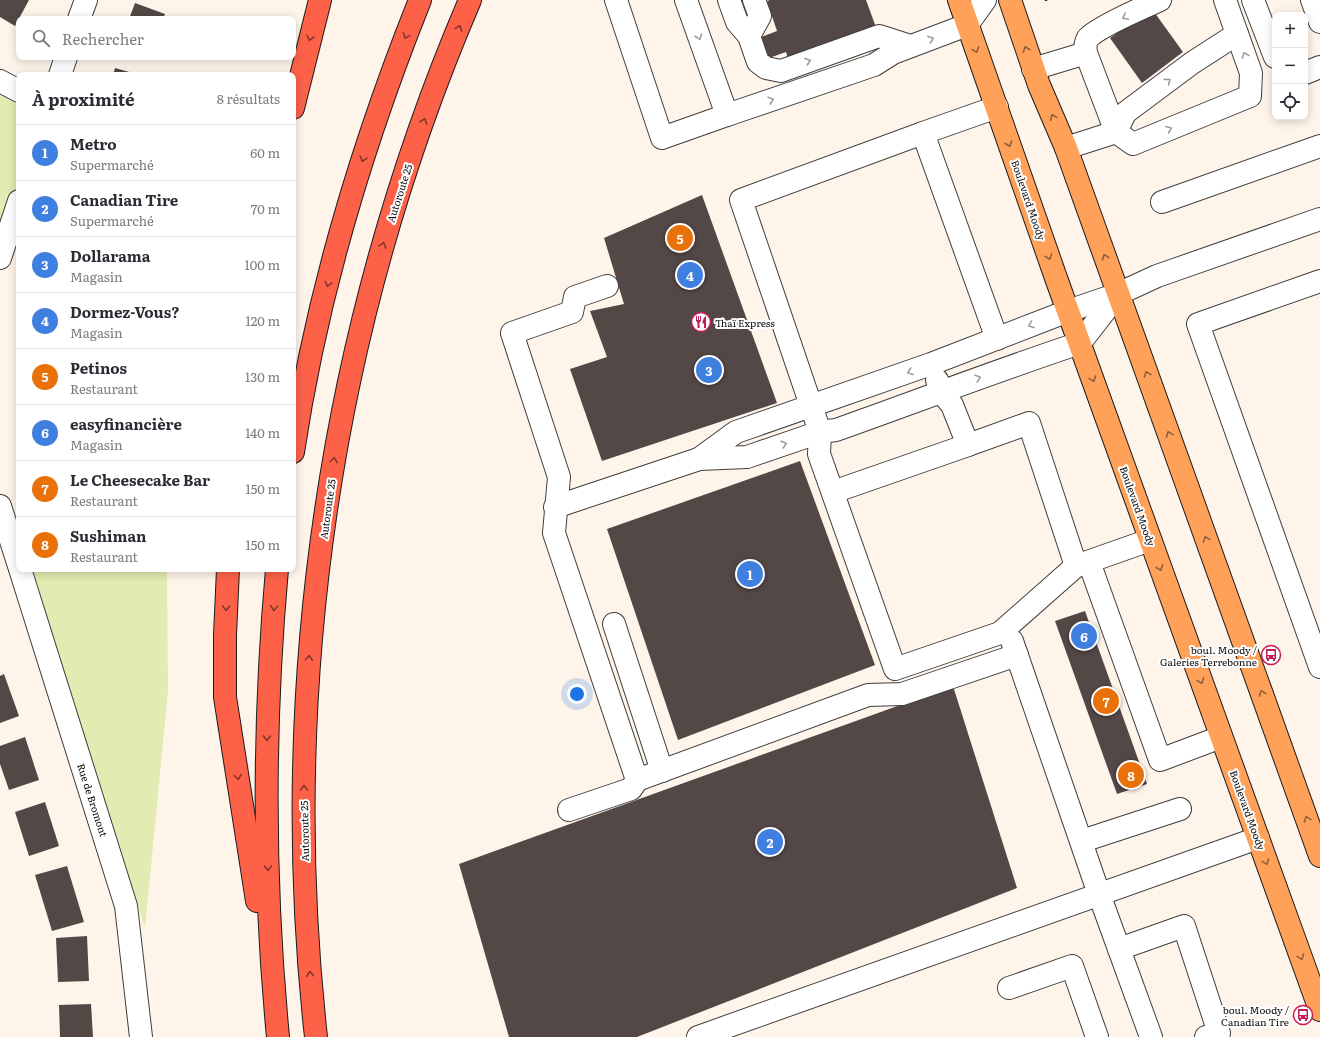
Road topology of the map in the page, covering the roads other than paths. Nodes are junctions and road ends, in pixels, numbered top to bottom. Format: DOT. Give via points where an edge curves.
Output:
graph roads {
  1 [pos="86,0"];
  2 [pos="320,0"];
  3 [pos="420,0"];
  4 [pos="470,0"];
  5 [pos="616,0"];
  6 [pos="686,0"];
  7 [pos="729,0"];
  8 [pos="754,0"];
  9 [pos="959,0"];
  10 [pos="985,0"];
  11 [pos="1010,0"];
  12 [pos="1160,0"];
  13 [pos="1225,0"];
  14 [pos="1253,0"];
  15 [pos="1312,0"];
  16 [pos="80,16"];
  17 [pos="1320,22"];
  18 [pos="967,25"];
  19 [pos="1237,34"];
  20 [pos="749,36"];
  21 [pos="910,46"];
  22 [pos="1272,50"];
  23 [pos="1086,53"];
  24 [pos="65,60"];
  25 [pos="1320,68"];
  26 [pos="1033,69"];
  27 [pos="61,72"];
  28 [pos="1308,72"];
  29 [pos="0,81"];
  30 [pos="16,89"];
  31 [pos="296,96"];
  32 [pos="996,107"];
  33 [pos="727,115"];
  34 [pos="1116,132"];
  35 [pos="923,133"];
  36 [pos="1320,146"];
  37 [pos="1066,148"];
  38 [pos="1162,202"];
  39 [pos="16,210"];
  40 [pos="1320,219"];
  41 [pos="0,258"];
  42 [pos="1320,281"];
  43 [pos="607,286"];
  44 [pos="1118,294"];
  45 [pos="1068,311"];
  46 [pos="996,339"];
  47 [pos="1080,343"];
  48 [pos="931,364"];
  49 [pos="942,393"];
  50 [pos="811,406"];
  51 [pos="820,432"];
  52 [pos="296,437"];
  53 [pos="968,445"];
  54 [pos="699,459"];
  55 [pos="833,492"];
  56 [pos="0,506"];
  57 [pos="555,507"];
  58 [pos="1150,540"];
  59 [pos="16,558"];
  60 [pos="1083,564"];
  61 [pos="20,572"];
  62 [pos="228,572"];
  63 [pos="277,572"];
  64 [pos="614,624"];
  65 [pos="1007,626"];
  66 [pos="1017,654"];
  67 [pos="1320,667"];
  68 [pos="895,669"];
  69 [pos="868,695"];
  70 [pos="1221,737"];
  71 [pos="662,771"];
  72 [pos="637,780"];
  73 [pos="1180,809"];
  74 [pos="569,810"];
  75 [pos="1258,838"];
  76 [pos="1082,841"];
  77 [pos="1320,856"];
  78 [pos="1099,894"];
  79 [pos="1119,949"];
  80 [pos="1009,988"];
  81 [pos="1320,1010"];
  82 [pos="278,1034"];
  83 [pos="142,1037"];
  84 [pos="316,1037"];
  85 [pos="698,1037"];
  86 [pos="1097,1037"];
  87 [pos="1151,1037"];
  88 [pos="1206,1037"];
  1 -- 16 [label="street"];
  2 -- 31 [label="highway, one-way"];
  3 -- 52 [label="highway, one-way" via="379,110 340,239"];
  84 -- 4 [label="highway, Autoroute 25, one-way" via="305,875 305,716 310,650 330,485 347,390 383,244 431,100"];
  5 -- 33 [label="street" via="662,138"];
  6 -- 33 [label="street, one-way"];
  7 -- 20 [label="street" via="737,22"];
  8 -- 20 [label="street" via="760,16"];
  9 -- 18 [label="main road, Boulevard Moody"];
  10 -- 18 [label="street"];
  26 -- 11 [label="main road, one-way"];
  12 -- 23 [label="street, one-way" via="1089,38 1085,44"];
  13 -- 19 [label="street"];
  14 -- 22 [label="street"];
  15 -- 17 [label="street"];
  21 -- 18 [label="street, one-way"];
  18 -- 32 [label="main road, Boulevard Moody, one-way"];
  34 -- 19 [label="street, one-way" via="1125,112"];
  34 -- 19 [label="street, one-way" via="1133,144 1250,96 1251,73"];
  20 -- 21 [label="street, one-way" via="758,62 766,68 781,71 879,36"];
  33 -- 21 [label="street, one-way" via="874,65 892,53"];
  23 -- 26 [label="street"];
  23 -- 34 [label="street"];
  24 -- 27 [label="street"];
  25 -- 28 [label="street"];
  37 -- 26 [label="main road, one-way"];
  29 -- 30 [label="street"];
  32 -- 35 [label="street"];
  32 -- 45 [label="main road, Boulevard Moody, one-way"];
  34 -- 37 [label="street"];
  35 -- 46 [label="street"];
  35 -- 50 [label="street" via="741,200"];
  36 -- 38 [label="street"];
  44 -- 37 [label="main road, one-way"];
  39 -- 41 [label="street"];
  40 -- 44 [label="street" via="1158,276"];
  42 -- 67 [label="street" via="1198,324"];
  43 -- 57 [label="street" via="575,297 572,312 512,333 559,477"];
  44 -- 45 [label="street"];
  44 -- 47 [label="street"];
  77 -- 44 [label="main road, one-way"];
  45 -- 46 [label="street, one-way"];
  45 -- 47 [label="main road, Boulevard Moody"];
  46 -- 48 [label="street"];
  49 -- 47 [label="street, one-way" via="963,383"];
  47 -- 58 [label="main road, Boulevard Moody, one-way"];
  48 -- 49 [label="street"];
  48 -- 50 [label="street, one-way"];
  49 -- 51 [label="street" via="836,430"];
  49 -- 53 [label="street" via="952,405"];
  50 -- 51 [label="street"];
  50 -- 54 [label="street" via="736,432"];
  54 -- 51 [label="street, one-way" via="747,457"];
  51 -- 55 [label="street" via="819,454"];
  53 -- 55 [label="street"];
  53 -- 60 [label="street" via="1028,423"];
  54 -- 57 [label="street"];
  55 -- 68 [label="street"];
  56 -- 59 [label="street, Rue de Bromont"];
  57 -- 72 [label="street" via="554,533"];
  58 -- 60 [label="street"];
  58 -- 70 [label="main road, Boulevard Moody, one-way"];
  60 -- 65 [label="street"];
  60 -- 70 [label="street" via="1160,760"];
  61 -- 83 [label="street, Rue de Bromont" via="126,906"];
  62 -- 82 [label="highway, one-way" via="225,697"];
  63 -- 82 [label="highway, one-way" via="271,643 266,787 270,918"];
  64 -- 71 [label="street"];
  65 -- 66 [label="street"];
  65 -- 68 [label="street" via="1000,633"];
  66 -- 69 [label="street" via="902,694"];
  66 -- 76 [label="street"];
  68 -- 69 [label="street"];
  69 -- 71 [label="street"];
  70 -- 75 [label="main road, Boulevard Moody"];
  71 -- 72 [label="street"];
  72 -- 74 [label="street" via="631,789"];
  73 -- 76 [label="street"];
  75 -- 78 [label="street"];
  75 -- 81 [label="main road, Boulevard Moody, one-way"];
  76 -- 78 [label="street"];
  78 -- 79 [label="street"];
  78 -- 85 [label="street"];
  79 -- 87 [label="street"];
  79 -- 88 [label="street" via="1184,926 1219,1033"];
  80 -- 86 [label="street" via="1072,966"];
}
